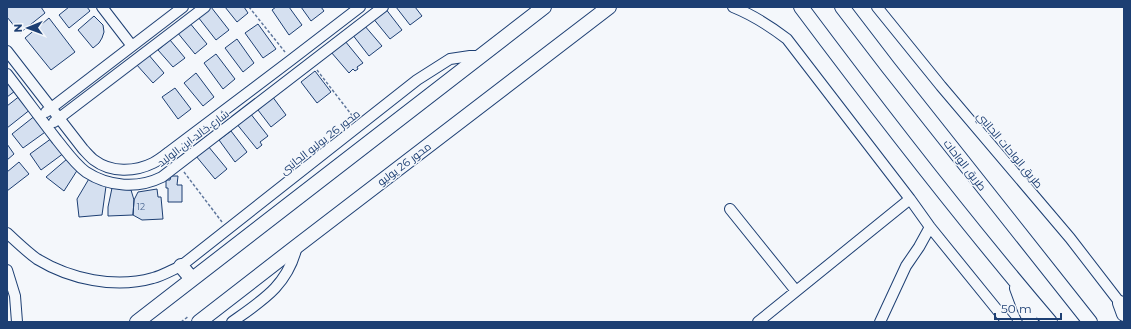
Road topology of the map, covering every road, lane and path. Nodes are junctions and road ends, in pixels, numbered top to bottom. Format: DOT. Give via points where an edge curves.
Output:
graph roads {
  1 [pos="102,7"];
  2 [pos="182,7"];
  3 [pos="205,7"];
  4 [pos="249,7"];
  5 [pos="360,7"];
  6 [pos="383,7"];
  7 [pos="544,7"];
  8 [pos="733,7"];
  9 [pos="801,7"];
  10 [pos="842,7"];
  11 [pos="878,7"];
  12 [pos="610,8"];
  13 [pos="132,46"];
  14 [pos="7,51"];
  15 [pos="482,56"];
  16 [pos="295,57"];
  17 [pos="309,64"];
  18 [pos="7,74"];
  19 [pos="51,108"];
  20 [pos="40,117"];
  21 [pos="59,118"];
  22 [pos="360,125"];
  23 [pos="48,127"];
  24 [pos="169,152"];
  25 [pos="178,165"];
  26 [pos="910,199"];
  27 [pos="730,209"];
  28 [pos="930,227"];
  29 [pos="228,230"];
  30 [pos="7,233"];
  31 [pos="297,246"];
  32 [pos="181,266"];
  33 [pos="7,270"];
  34 [pos="192,279"];
  35 [pos="1016,282"];
  36 [pos="796,291"];
  37 [pos="1123,308"];
  38 [pos="247,311"];
  39 [pos="17,322"];
  40 [pos="137,322"];
  41 [pos="199,322"];
  42 [pos="232,322"];
  43 [pos="250,322"];
  44 [pos="758,322"];
  45 [pos="880,322"];
  46 [pos="1007,322"];
  47 [pos="1031,322"];
  48 [pos="1050,322"];
  49 [pos="1090,322"];
  1 -- 13 [label="street"];
  2 -- 13 [label="street"];
  3 -- 21 [label="street"];
  4 -- 16 [label="path"];
  5 -- 16 [label="street, شارع خالد ابن الوليد"];
  6 -- 17 [label="street, شارع خالد ابن الوليد"];
  7 -- 15 [label="highway"];
  8 -- 26 [label="street" via="758,19 787,39"];
  9 -- 35 [label="highway" via="897,134"];
  10 -- 49 [label="highway, طريق الواحات"];
  11 -- 37 [label="street, طريق الواحات الجانبي" via="941,86 1070,238"];
  12 -- 31 [label="highway, محور 26 يوليو"];
  13 -- 19 [label="street"];
  14 -- 19 [label="street, شارع خالد ابن الوليد"];
  15 -- 22 [label="street, محور 26 يوليو الجانبى" via="450,59 417,80"];
  15 -- 34 [label="highway"];
  16 -- 17 [label="street"];
  16 -- 24 [label="street, شارع خالد ابن الوليد"];
  17 -- 22 [label="path"];
  17 -- 25 [label="street, شارع خالد ابن الوليد"];
  18 -- 20 [label="street, شارع خالد ابن الوليد"];
  19 -- 20 [label="street"];
  19 -- 21 [label="street, شارع خالد ابن الوليد"];
  20 -- 23 [label="street, شارع خالد ابن الوليد"];
  21 -- 23 [label="street"];
  21 -- 24 [label="street, شارع خالد ابن الوليد" via="82,149 94,160 108,167 124,170 140,168"];
  22 -- 29 [label="street, محور 26 يوليو الجانبى"];
  23 -- 25 [label="street, شارع خالد ابن الوليد" via="85,172 103,181 123,185 143,184 162,177"];
  24 -- 25 [label="street"];
  25 -- 29 [label="path"];
  26 -- 28 [label="street"];
  26 -- 36 [label="street"];
  27 -- 36 [label="street"];
  28 -- 45 [label="street" via="906,266"];
  28 -- 46 [label="street"];
  29 -- 32 [label="street, محور 26 يوليو الجانبى"];
  30 -- 32 [label="street, محور 26 يوليو الجانبى" via="37,259 74,276 93,280 134,282 153,278"];
  31 -- 38 [label="street" via="294,259 281,282 260,303"];
  31 -- 41 [label="highway, محور 26 يوليو"];
  32 -- 34 [label="highway"];
  33 -- 39 [label="street" via="15,296"];
  34 -- 40 [label="highway"];
  35 -- 47 [label="highway"];
  35 -- 48 [label="highway"];
  36 -- 44 [label="street"];
  38 -- 42 [label="street"];
  38 -- 43 [label="street"];
}
